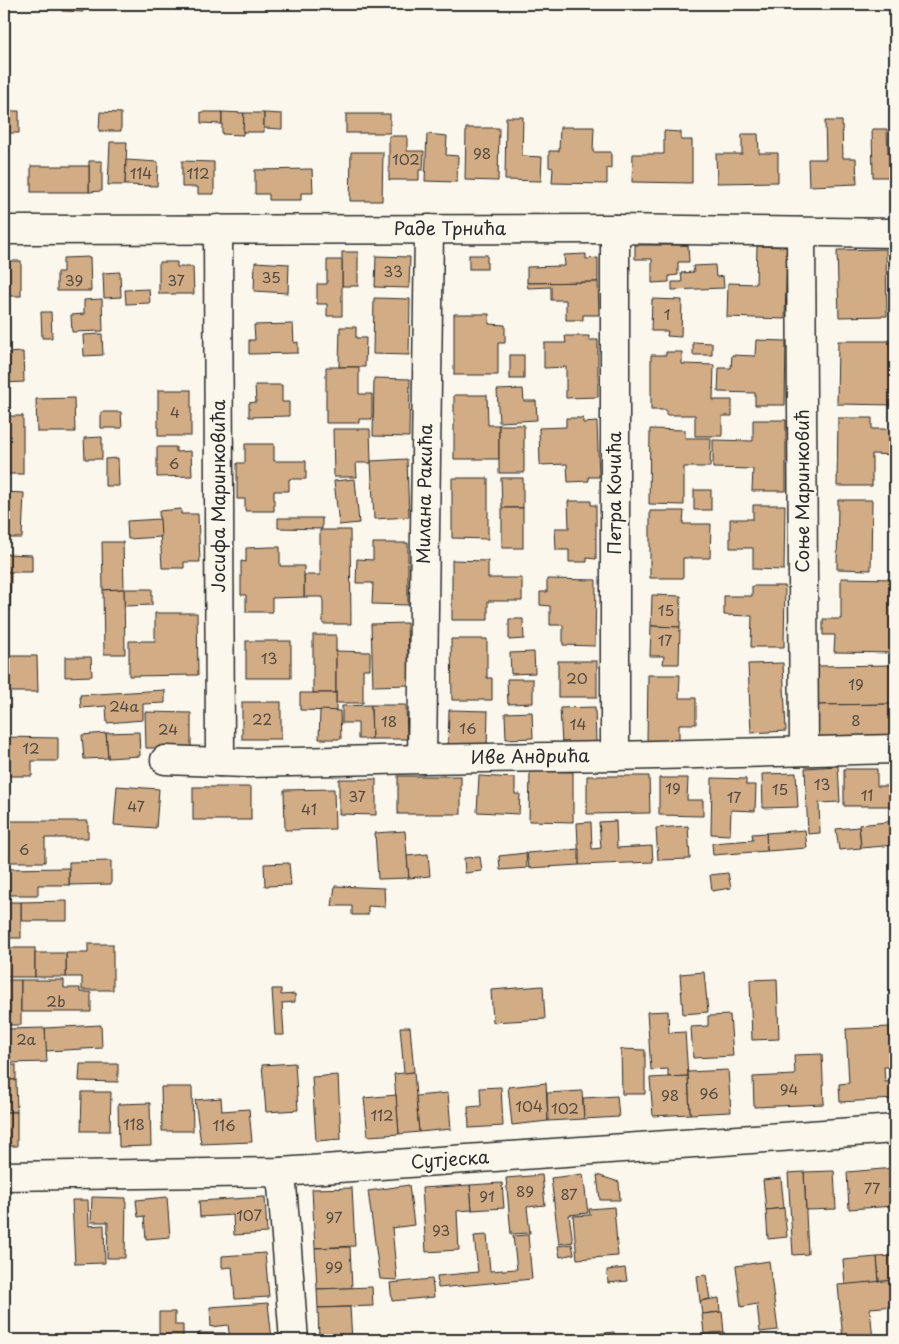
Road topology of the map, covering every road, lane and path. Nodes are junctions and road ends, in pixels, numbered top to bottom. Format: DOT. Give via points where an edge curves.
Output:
graph roads {
  1 [pos="218,229"];
  2 [pos="429,229"];
  3 [pos="615,229"];
  4 [pos="4,230"];
  5 [pos="801,232"];
  6 [pos="895,233"];
  7 [pos="895,749"];
  8 [pos="804,751"];
  9 [pos="615,756"];
  10 [pos="422,759"];
  11 [pos="165,760"];
  12 [pos="220,762"];
  13 [pos="895,1129"];
  14 [pos="281,1172"];
  15 [pos="4,1176"];
  16 [pos="294,1340"];
  1 -- 2 [label="street, Раде Трнића"];
  1 -- 4 [label="street, Раде Трнића"];
  1 -- 12 [label="street, Јосифа Маринковића"];
  2 -- 3 [label="street, Раде Трнића"];
  2 -- 10 [label="street, Милана Ракића"];
  3 -- 5 [label="street, Раде Трнића"];
  3 -- 9 [label="street, Петра Кочића"];
  5 -- 6 [label="street, Раде Трнића"];
  5 -- 8 [label="street, Соње Маринковић"];
  7 -- 8 [label="street, Иве Андрића"];
  8 -- 9 [label="street, Иве Андрића"];
  9 -- 10 [label="street, Иве Андрића"];
  10 -- 12 [label="street, Иве Андрића"];
  11 -- 12 [label="street, Иве Андрића"];
  13 -- 14 [label="street, Сутјеска"];
  14 -- 15 [label="street, Сутјеска"];
  14 -- 16 [label="street"];
}
